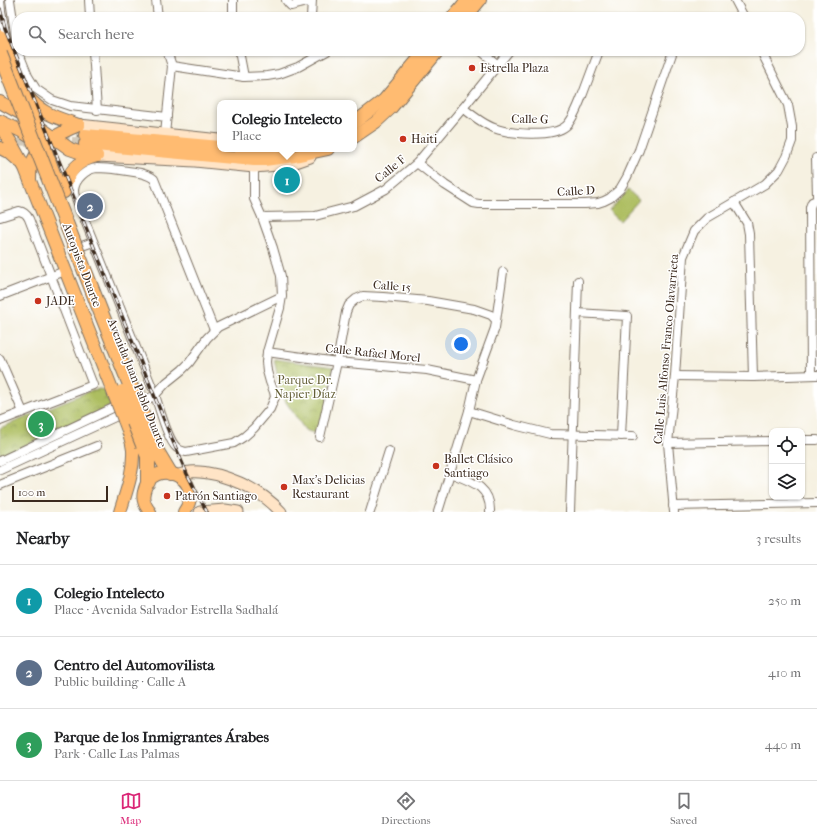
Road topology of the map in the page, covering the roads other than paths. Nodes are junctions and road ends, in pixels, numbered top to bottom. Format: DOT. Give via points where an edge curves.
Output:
graph roads {
  1 [pos="0,0"];
  2 [pos="10,0"];
  3 [pos="89,0"];
  4 [pos="156,0"];
  5 [pos="232,0"];
  6 [pos="286,0"];
  7 [pos="467,0"];
  8 [pos="480,0"];
  9 [pos="735,0"];
  10 [pos="312,1"];
  11 [pos="90,12"];
  12 [pos="157,12"];
  13 [pos="233,12"];
  14 [pos="311,12"];
  15 [pos="457,12"];
  16 [pos="470,12"];
  17 [pos="741,12"];
  18 [pos="12,13"];
  19 [pos="0,36"];
  20 [pos="0,54"];
  21 [pos="20,56"];
  22 [pos="93,56"];
  23 [pos="169,56"];
  24 [pos="241,56"];
  25 [pos="318,56"];
  26 [pos="421,56"];
  27 [pos="434,56"];
  28 [pos="487,56"];
  29 [pos="505,56"];
  30 [pos="597,56"];
  31 [pos="671,56"];
  32 [pos="764,56"];
  33 [pos="498,65"];
  34 [pos="172,66"];
  35 [pos="244,77"];
  36 [pos="0,80"];
  37 [pos="19,84"];
  38 [pos="0,102"];
  39 [pos="463,108"];
  40 [pos="97,110"];
  41 [pos="167,117"];
  42 [pos="0,121"];
  43 [pos="32,121"];
  44 [pos="357,121"];
  45 [pos="0,126"];
  46 [pos="21,131"];
  47 [pos="83,134"];
  48 [pos="165,134"];
  49 [pos="357,135"];
  50 [pos="54,137"];
  51 [pos="217,140"];
  52 [pos="5,142"];
  53 [pos="44,146"];
  54 [pos="217,147"];
  55 [pos="0,148"];
  56 [pos="315,152"];
  57 [pos="322,152"];
  58 [pos="97,156"];
  59 [pos="816,158"];
  60 [pos="50,161"];
  61 [pos="417,163"];
  62 [pos="28,167"];
  63 [pos="254,167"];
  64 [pos="64,192"];
  65 [pos="815,199"];
  66 [pos="734,202"];
  67 [pos="65,204"];
  68 [pos="262,217"];
  69 [pos="0,218"];
  70 [pos="88,244"];
  71 [pos="66,271"];
  72 [pos="503,272"];
  73 [pos="51,276"];
  74 [pos="578,281"];
  75 [pos="0,296"];
  76 [pos="282,296"];
  77 [pos="577,313"];
  78 [pos="496,319"];
  79 [pos="214,330"];
  80 [pos="267,352"];
  81 [pos="0,359"];
  82 [pos="337,362"];
  83 [pos="814,375"];
  84 [pos="675,376"];
  85 [pos="754,377"];
  86 [pos="476,380"];
  87 [pos="168,382"];
  88 [pos="145,387"];
  89 [pos="151,401"];
  90 [pos="113,408"];
  91 [pos="469,411"];
  92 [pos="23,412"];
  93 [pos="120,418"];
  94 [pos="0,421"];
  95 [pos="573,434"];
  96 [pos="621,436"];
  97 [pos="633,436"];
  98 [pos="320,437"];
  99 [pos="805,440"];
  100 [pos="817,440"];
  101 [pos="769,441"];
  102 [pos="668,443"];
  103 [pos="97,446"];
  104 [pos="143,446"];
  105 [pos="389,451"];
  106 [pos="0,461"];
  107 [pos="0,470"];
  108 [pos="450,473"];
  109 [pos="175,474"];
  110 [pos="0,485"];
  111 [pos="146,485"];
  112 [pos="817,503"];
  113 [pos="673,509"];
  114 [pos="121,512"];
  115 [pos="150,512"];
  116 [pos="184,512"];
  117 [pos="200,512"];
  118 [pos="238,512"];
  119 [pos="281,512"];
  120 [pos="370,512"];
  121 [pos="438,512"];
  122 [pos="490,512"];
  123 [pos="570,512"];
  1 -- 37 [label="street" via="8,47"];
  2 -- 18 [label="street"];
  3 -- 11 [label="street"];
  4 -- 12 [label="street"];
  5 -- 13 [label="street"];
  6 -- 10 [label="street" via="291,6"];
  7 -- 15 [label="main road"];
  8 -- 16 [label="main road"];
  9 -- 17 [label="street"];
  10 -- 14 [label="street"];
  19 -- 37 [label="main road"];
  20 -- 104 [label="highway, Autopista Duarte, bridge" via="102,315"];
  21 -- 40 [label="street" via="36,89 52,100"];
  22 -- 40 [label="street"];
  23 -- 34 [label="street"];
  24 -- 35 [label="street"];
  25 -- 35 [label="street" via="279,74"];
  26 -- 44 [label="main road" via="384,100"];
  27 -- 49 [label="main road" via="391,108"];
  28 -- 33 [label="street"];
  29 -- 33 [label="street, Calle F"];
  30 -- 39 [label="street, Calle G" via="573,116 566,126 558,130 527,134 508,132 482,122"];
  31 -- 61 [label="street, Calle D" via="627,177 616,194 604,201 585,204 472,203"];
  32 -- 66 [label="street, Calle Luis Alfonso Franco Olavarrieta" via="788,105 792,141 779,170 765,184"];
  33 -- 39 [label="street, Calle F"];
  34 -- 35 [label="street"];
  34 -- 41 [label="street"];
  36 -- 104 [label="highway, Autopista Duarte, bridge"];
  37 -- 38 [label="main road" via="15,97"];
  37 -- 43 [label="main road, Avenida Juan Pablo Duarte"];
  37 -- 47 [label="main road" via="38,107"];
  38 -- 43 [label="main road"];
  39 -- 61 [label="street, Calle F"];
  40 -- 41 [label="street"];
  41 -- 48 [label="street"];
  42 -- 46 [label="main road"];
  43 -- 46 [label="main road"];
  43 -- 50 [label="main road"];
  43 -- 53 [label="main road, Avenida Juan Pablo Duarte"];
  45 -- 52 [label="main road, Avenida Juan Pablo Duarte"];
  46 -- 52 [label="main road"];
  46 -- 53 [label="main road"];
  47 -- 48 [label="main road"];
  47 -- 50 [label="main road" via="63,132"];
  47 -- 54 [label="main road"];
  47 -- 56 [label="main road" via="254,160"];
  48 -- 51 [label="main road"];
  50 -- 53 [label="main road"];
  50 -- 58 [label="main road" via="70,149"];
  52 -- 62 [label="main road, Avenida Juan Pablo Duarte"];
  53 -- 60 [label="main road, Avenida Juan Pablo Duarte"];
  53 -- 62 [label="main road"];
  53 -- 64 [label="main road" via="55,155 60,164"];
  55 -- 62 [label="main road"];
  57 -- 63 [label="main road" via="290,164"];
  58 -- 63 [label="main road"];
  58 -- 64 [label="main road" via="83,161 72,171"];
  59 -- 65 [label="street"];
  60 -- 62 [label="main road" via="40,158"];
  60 -- 67 [label="main road, Avenida Juan Pablo Duarte"];
  61 -- 68 [label="street, Calle F" via="386,189 354,206 316,216"];
  62 -- 71 [label="main road, Avenida Juan Pablo Duarte" via="30,181"];
  63 -- 68 [label="street" via="254,199"];
  64 -- 67 [label="main road"];
  65 -- 83 [label="street" via="810,208"];
  66 -- 84 [label="street, Calle Luis Alfonso Franco Olavarrieta" via="707,218 694,231 683,257"];
  66 -- 85 [label="street" via="747,223 749,234"];
  67 -- 70 [label="main road, Avenida Juan Pablo Duarte"];
  68 -- 76 [label="street" via="281,276"];
  69 -- 73 [label="street" via="16,212 27,215"];
  70 -- 79 [label="street" via="74,190 81,176 96,168 150,176 154,179"];
  70 -- 88 [label="main road, Avenida Juan Pablo Duarte"];
  71 -- 73 [label="street"];
  71 -- 93 [label="main road, Avenida Juan Pablo Duarte, bridge" via="114,394"];
  72 -- 78 [label="street"];
  73 -- 75 [label="street"];
  73 -- 92 [label="street" via="92,385"];
  74 -- 77 [label="street"];
  76 -- 79 [label="street"];
  76 -- 80 [label="street"];
  77 -- 95 [label="street"];
  77 -- 96 [label="street" via="627,316"];
  78 -- 82 [label="street, Calle 15" via="474,309 428,301 363,296 356,298 346,312"];
  78 -- 86 [label="street"];
  79 -- 87 [label="street" via="189,363"];
  80 -- 82 [label="street, Calle Rafael Morel"];
  80 -- 89 [label="street" via="267,372 275,397 270,409 254,428 234,443 181,451 174,445"];
  81 -- 92 [label="street"];
  82 -- 86 [label="street, Calle Rafael Morel" via="427,370"];
  82 -- 98 [label="street, Calle 15"];
  83 -- 85 [label="street"];
  84 -- 85 [label="street"];
  84 -- 102 [label="street, Calle Luis Alfonso Franco Olavarrieta"];
  86 -- 91 [label="street"];
  87 -- 88 [label="street"];
  87 -- 89 [label="street"];
  88 -- 89 [label="main road, Avenida Juan Pablo Duarte"];
  89 -- 109 [label="main road, Avenida Juan Pablo Duarte" via="162,446"];
  90 -- 106 [label="street"];
  91 -- 95 [label="street" via="550,434"];
  91 -- 108 [label="street"];
  92 -- 94 [label="street"];
  93 -- 104 [label="main road, Avenida Juan Pablo Duarte" via="129,434"];
  93 -- 107 [label="street"];
  95 -- 96 [label="street"];
  95 -- 123 [label="street"];
  96 -- 97 [label="street"];
  99 -- 100 [label="street"];
  101 -- 102 [label="street"];
  102 -- 113 [label="street, Calle Luis Alfonso Franco Olavarrieta"];
  103 -- 110 [label="street"];
  104 -- 109 [label="highway, Autopista Duarte" via="155,448"];
  104 -- 111 [label="highway, Autopista Duarte" via="148,456"];
  104 -- 114 [label="main road, Avenida Juan Pablo Duarte" via="133,464"];
  105 -- 120 [label="street"];
  108 -- 121 [label="street"];
  108 -- 122 [label="street" via="474,482 481,488 486,495"];
  109 -- 111 [label="main road" via="158,474"];
  109 -- 116 [label="main road, Avenida Juan Pablo Duarte" via="185,482 190,493 190,500"];
  109 -- 119 [label="main road" via="202,472 233,479 265,498"];
  111 -- 114 [label="main road"];
  111 -- 115 [label="main road" via="144,502"];
  112 -- 113 [label="street"];
  117 -- 118 [label="main road"];
}
